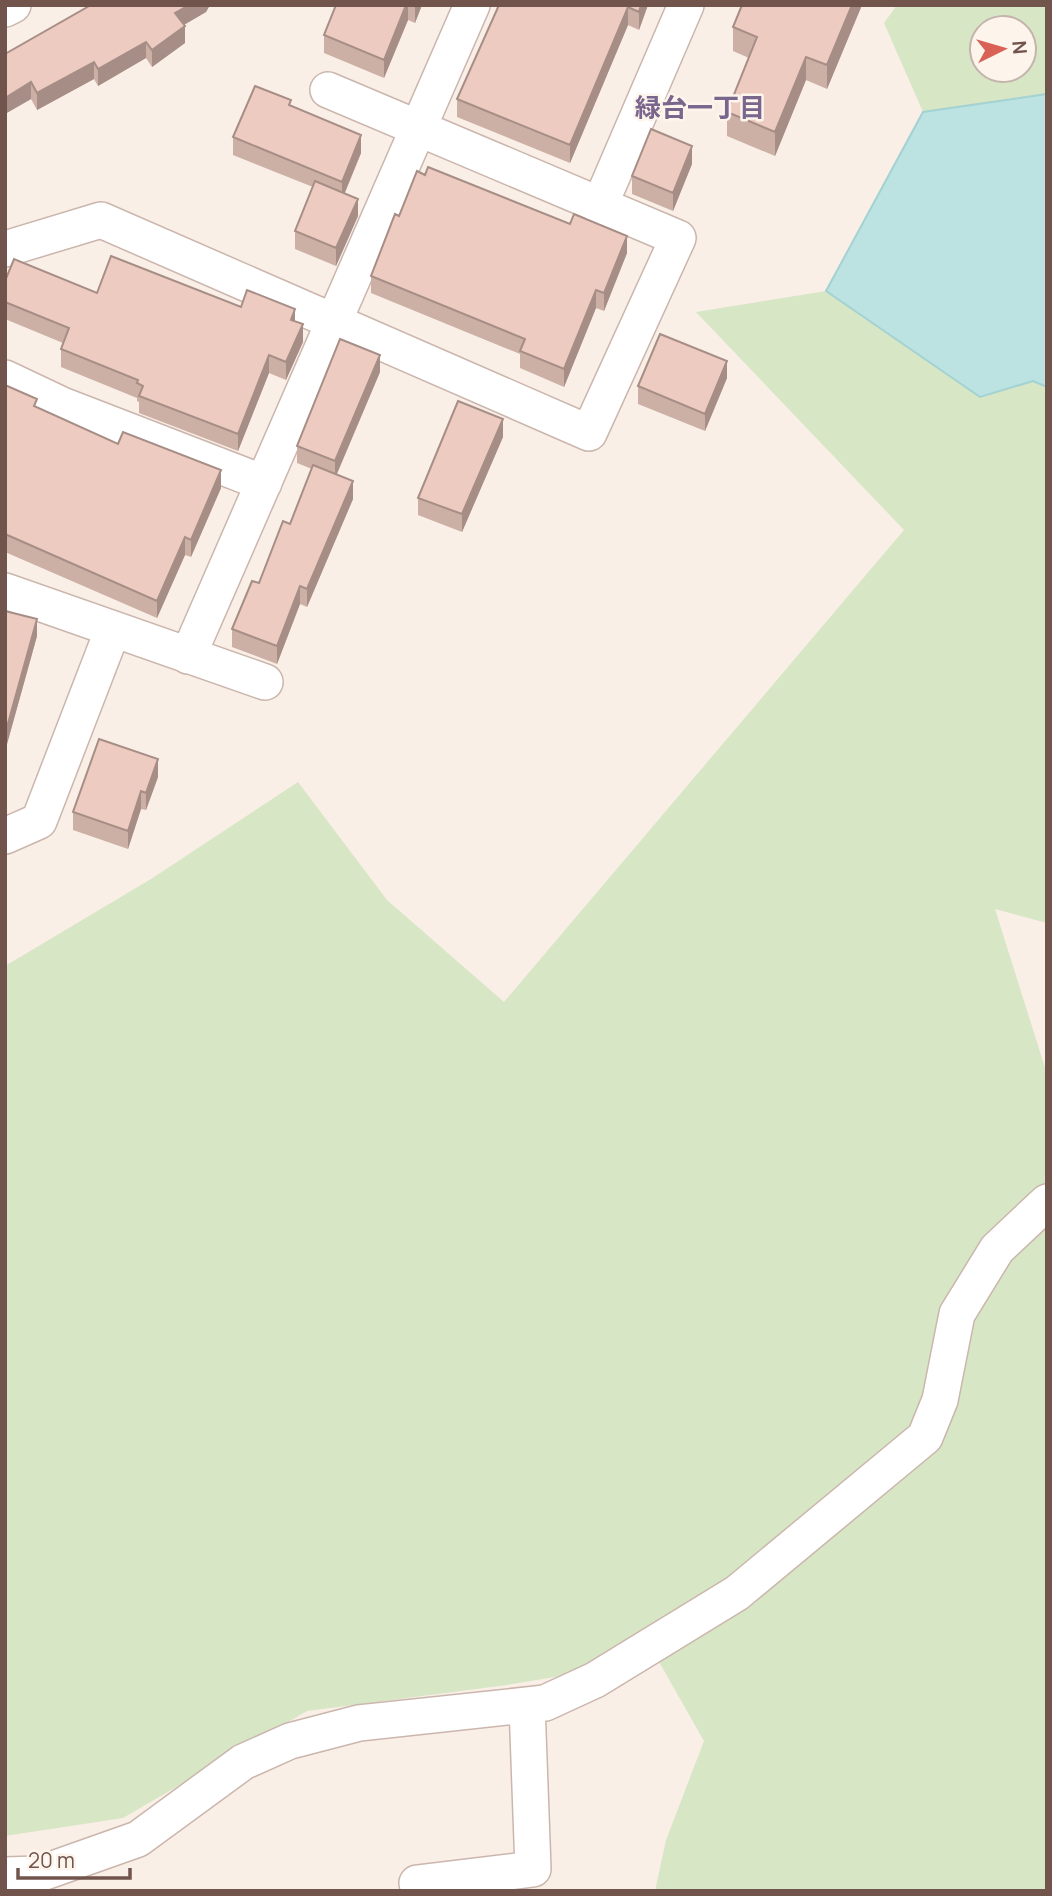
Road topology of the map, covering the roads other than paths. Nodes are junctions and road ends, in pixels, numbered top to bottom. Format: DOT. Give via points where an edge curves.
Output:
graph roads {
  1 [pos="13,5"];
  2 [pos="472,5"];
  3 [pos="686,5"];
  4 [pos="5,9"];
  5 [pos="328,90"];
  6 [pos="418,129"];
  7 [pos="599,207"];
  8 [pos="5,249"];
  9 [pos="334,322"];
  10 [pos="5,378"];
  11 [pos="264,483"];
  12 [pos="5,591"];
  13 [pos="113,629"];
  14 [pos="188,656"];
  15 [pos="265,682"];
  16 [pos="5,836"];
  17 [pos="1047,1202"];
  18 [pos="527,1705"];
  19 [pos="5,1875"];
  20 [pos="419,1891"];
  1 -- 4 [label="street"];
  2 -- 6 [label="street"];
  3 -- 7 [label="street"];
  5 -- 6 [label="street"];
  6 -- 7 [label="street"];
  6 -- 9 [label="street"];
  7 -- 9 [label="street" via="678,238 589,433"];
  8 -- 9 [label="street" via="101,220"];
  9 -- 11 [label="street"];
  10 -- 11 [label="street" via="62,405"];
  11 -- 14 [label="street"];
  12 -- 13 [label="street"];
  13 -- 14 [label="street"];
  13 -- 16 [label="street" via="39,821"];
  14 -- 15 [label="street"];
  17 -- 18 [label="street" via="997,1249 957,1314 940,1400 925,1437 737,1593 595,1680 545,1703"];
  18 -- 19 [label="street" via="359,1723 290,1741 243,1762 138,1839 39,1874"];
  18 -- 20 [label="street" via="533,1869 417,1884"];
}
